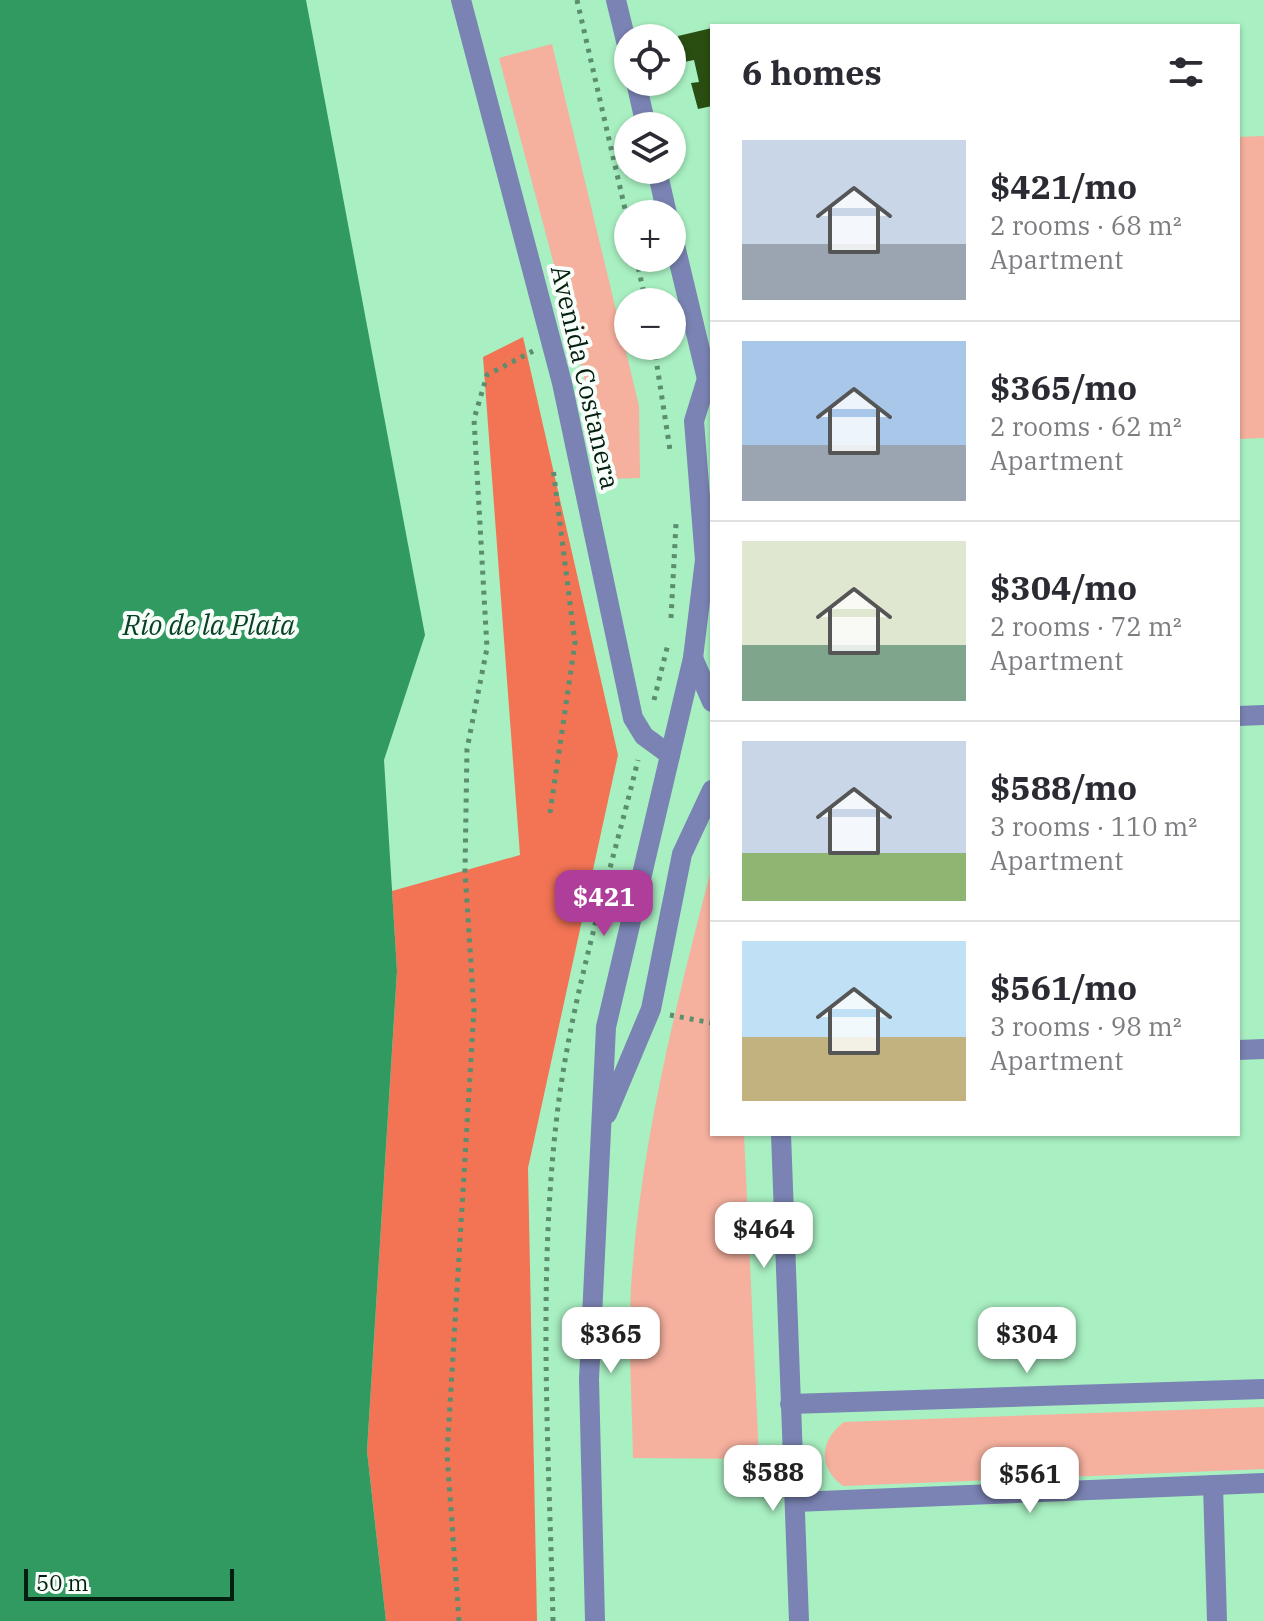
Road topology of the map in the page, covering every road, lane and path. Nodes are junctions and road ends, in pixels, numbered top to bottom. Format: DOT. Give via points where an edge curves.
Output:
graph roads {
  1 [pos="461,0"];
  2 [pos="577,0"];
  3 [pos="616,0"];
  4 [pos="622,24"];
  5 [pos="623,200"];
  6 [pos="682,272"];
  7 [pos="540,364"];
  8 [pos="709,382"];
  9 [pos="552,457"];
  10 [pos="710,643"];
  11 [pos="693,658"];
  12 [pos="710,697"];
  13 [pos="1264,715"];
  14 [pos="1240,716"];
  15 [pos="670,755"];
  16 [pos="710,794"];
  17 [pos="550,813"];
  18 [pos="651,1009"];
  19 [pos="710,1023"];
  20 [pos="1264,1049"];
  21 [pos="1240,1050"];
  22 [pos="601,1129"];
  23 [pos="781,1136"];
  24 [pos="1264,1389"];
  25 [pos="790,1404"];
  26 [pos="1264,1483"];
  27 [pos="1213,1485"];
  28 [pos="795,1502"];
  29 [pos="459,1621"];
  30 [pos="595,1621"];
  31 [pos="799,1621"];
  32 [pos="1217,1621"];
  1 -- 15 [label="street, Avenida Costanera" via="562,383 633,718 644,736"];
  2 -- 5 [label="path"];
  3 -- 4 [label="street"];
  6 -- 8 [label="street"];
  7 -- 29 [label="path" via="538,348 487,375 474,419 487,648 467,749 465,871 474,1010 447,1454"];
  8 -- 11 [label="street" via="694,421 705,560"];
  9 -- 17 [label="path" via="575,643"];
  10 -- 11 [label="street"];
  11 -- 12 [label="street"];
  11 -- 15 [label="street"];
  13 -- 14 [label="street"];
  15 -- 22 [label="street" via="606,1027"];
  16 -- 18 [label="street" via="682,854"];
  18 -- 19 [label="path"];
  18 -- 22 [label="street"];
  20 -- 21 [label="street"];
  22 -- 30 [label="street" via="589,1379"];
  23 -- 25 [label="street"];
  24 -- 25 [label="street"];
  25 -- 28 [label="street"];
  26 -- 27 [label="street"];
  27 -- 28 [label="street"];
  27 -- 32 [label="street"];
  28 -- 31 [label="street"];
}
